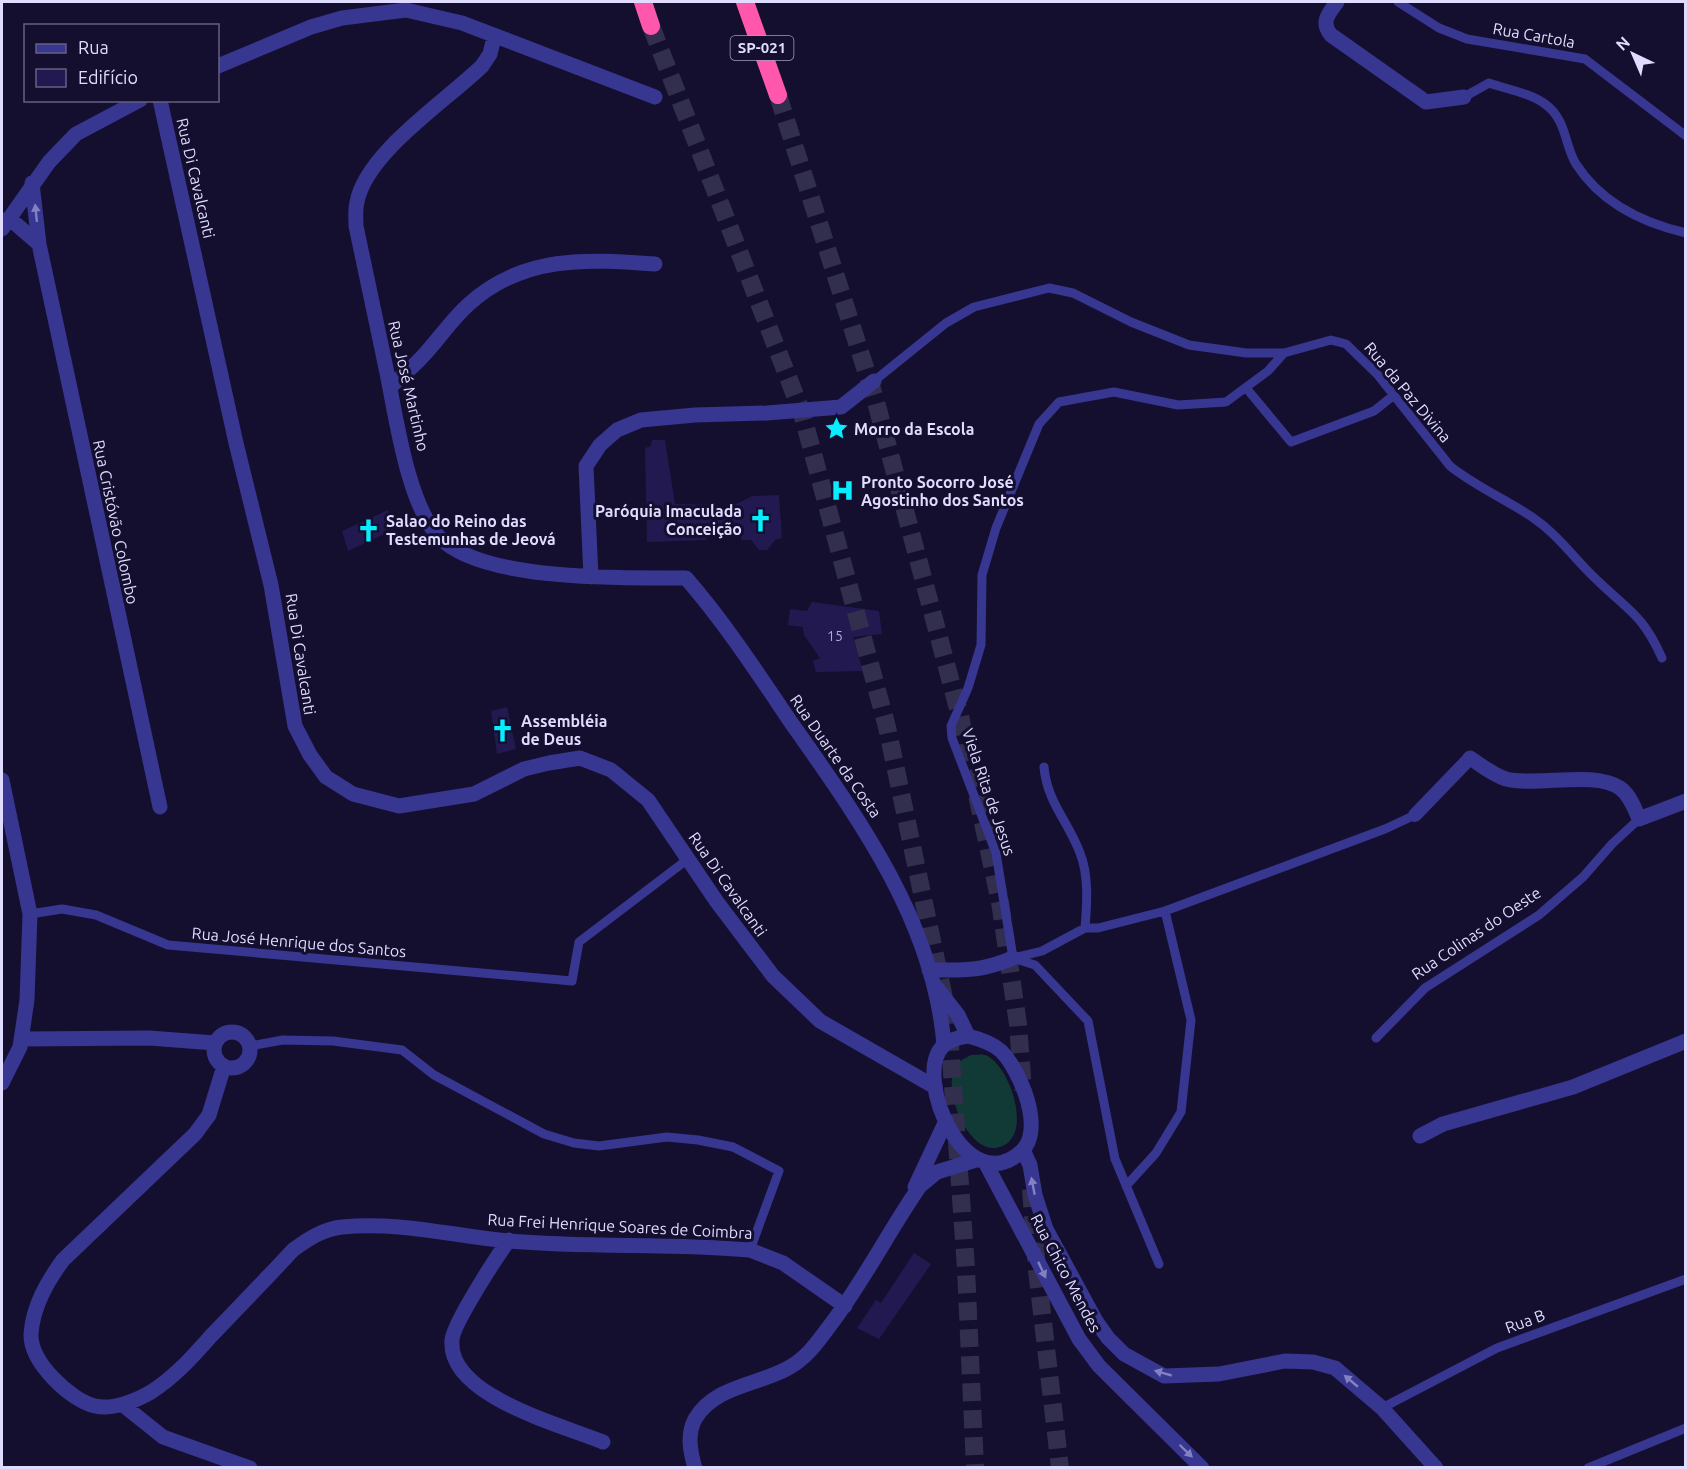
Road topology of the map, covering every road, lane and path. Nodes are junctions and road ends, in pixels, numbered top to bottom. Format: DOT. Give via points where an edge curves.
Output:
graph roads {
  1 [pos="643,2"];
  2 [pos="745,2"];
  3 [pos="1337,2"];
  4 [pos="1398,2"];
  5 [pos="651,26"];
  6 [pos="494,37"];
  7 [pos="219,66"];
  8 [pos="778,95"];
  9 [pos="655,97"];
  10 [pos="1464,97"];
  11 [pos="136,102"];
  12 [pos="160,102"];
  13 [pos="1686,136"];
  14 [pos="32,183"];
  15 [pos="5,223"];
  16 [pos="1686,233"];
  17 [pos="39,244"];
  18 [pos="655,264"];
  19 [pos="1284,353"];
  20 [pos="874,381"];
  21 [pos="390,387"];
  22 [pos="1247,389"];
  23 [pos="1394,395"];
  24 [pos="591,576"];
  25 [pos="686,578"];
  26 [pos="1662,658"];
  27 [pos="1470,758"];
  28 [pos="1044,767"];
  29 [pos="2,780"];
  30 [pos="1686,801"];
  31 [pos="160,807"];
  32 [pos="1415,814"];
  33 [pos="1639,819"];
  34 [pos="688,859"];
  35 [pos="1165,911"];
  36 [pos="30,914"];
  37 [pos="1085,928"];
  38 [pos="1013,958"];
  39 [pos="931,976"];
  40 [pos="968,1036"];
  41 [pos="1376,1038"];
  42 [pos="22,1039"];
  43 [pos="1686,1041"];
  44 [pos="215,1043"];
  45 [pos="944,1045"];
  46 [pos="250,1046"];
  47 [pos="224,1066"];
  48 [pos="2,1083"];
  49 [pos="936,1087"];
  50 [pos="946,1121"];
  51 [pos="1420,1136"];
  52 [pos="1023,1150"];
  53 [pos="981,1161"];
  54 [pos="1126,1186"];
  55 [pos="908,1204"];
  56 [pos="509,1240"];
  57 [pos="750,1250"];
  58 [pos="1159,1264"];
  59 [pos="1686,1279"];
  60 [pos="845,1306"];
  61 [pos="123,1405"];
  62 [pos="1382,1408"];
  63 [pos="1686,1428"];
  64 [pos="603,1442"];
  65 [pos="250,1467"];
  66 [pos="695,1467"];
  67 [pos="1202,1467"];
  68 [pos="1436,1467"];
  69 [pos="1588,1467"];
  1 -- 5 [label="highway"];
  2 -- 8 [label="highway, SP-021"];
  3 -- 10 [label="street" via="1326,19 1331,35 1426,102"];
  4 -- 13 [label="lane, Rua Cartola" via="1439,28 1467,39 1586,59"];
  6 -- 7 [label="street" via="435,15 406,10 379,12 311,27"];
  6 -- 9 [label="street"];
  6 -- 21 [label="street, Rua José Martinho" via="482,66 381,156 357,202 356,226"];
  10 -- 16 [label="lane" via="1489,83 1545,104 1565,129 1576,163 1611,200 1639,219"];
  11 -- 14 [label="street" via="76,134"];
  12 -- 34 [label="street, Rua Di Cavalcanti" via="236,443 272,585 295,726 310,755 326,777 353,794 399,806 474,794 524,769 580,758 611,770 648,800"];
  14 -- 15 [label="street"];
  17 -- 14 [label="street, Rua Cristóvão Colombo, one-way"];
  15 -- 17 [label="street"];
  17 -- 31 [label="street, Rua Cristóvão Colombo"];
  18 -- 21 [label="street" via="588,259 552,262 518,271 493,284 468,305 424,356"];
  19 -- 20 [label="lane, Rua da Paz Divina" via="1246,353 1189,345 1073,293 1049,288 974,307 946,323"];
  19 -- 22 [label="lane, Viela Rita de Jesus"];
  19 -- 23 [label="lane, Rua da Paz Divina" via="1331,340 1346,344"];
  20 -- 24 [label="street" via="841,407 641,420 617,430 600,445 586,466"];
  21 -- 24 [label="street, Rua José Martinho" via="416,494 424,516 440,537 461,552 489,564"];
  22 -- 23 [label="lane" via="1291,442 1374,411"];
  22 -- 38 [label="lane, Viela Rita de Jesus" via="1227,402 1178,405 1114,392 1059,402 1039,424 996,528 982,574 984,624 978,663 951,726 951,738 996,853"];
  23 -- 26 [label="lane, Rua da Paz Divina" via="1450,466 1510,502 1560,539 1639,618"];
  24 -- 25 [label="street, Rua José Martinho"];
  25 -- 39 [label="street, Rua Duarte da Costa" via="722,622 866,830 892,876"];
  27 -- 32 [label="street"];
  27 -- 33 [label="street" via="1504,778 1603,782 1620,788"];
  28 -- 37 [label="lane" via="1046,787 1083,864"];
  29 -- 36 [label="street"];
  30 -- 33 [label="street, Rua Colinas do Oeste"];
  32 -- 35 [label="lane" via="1385,829"];
  33 -- 41 [label="lane, Rua Colinas do Oeste" via="1583,878 1539,915 1425,988"];
  34 -- 36 [label="lane, Rua José Henrique dos Santos" via="579,942 572,981 168,945 96,915 62,909"];
  34 -- 49 [label="street, Rua Di Cavalcanti" via="773,976 820,1021"];
  35 -- 37 [label="lane"];
  35 -- 54 [label="lane" via="1191,1020 1181,1112 1156,1153"];
  36 -- 42 [label="street"];
  37 -- 38 [label="lane" via="1042,951"];
  38 -- 39 [label="street" via="978,970"];
  38 -- 54 [label="lane" via="1035,965 1088,1021 1115,1159"];
  39 -- 40 [label="street, Rua Duarte da Costa"];
  39 -- 45 [label="street, Rua Duarte da Costa"];
  40 -- 45 [label="street"];
  40 -- 52 [label="street" via="983,1039 1000,1051 1019,1077 1032,1129"];
  42 -- 44 [label="street" via="149,1038"];
  42 -- 48 [label="street"];
  43 -- 51 [label="street" via="1574,1087 1443,1124"];
  44 -- 46 [label="street" via="222,1034 232,1031 241,1033"];
  44 -- 47 [label="street" via="217,1059"];
  45 -- 49 [label="street" via="937,1054"];
  46 -- 47 [label="street" via="248,1059 242,1065"];
  46 -- 57 [label="lane" via="283,1040 323,1041 402,1050 434,1075 488,1106 544,1134 574,1143 599,1146 667,1137 733,1147 779,1171"];
  47 -- 61 [label="street, Rua Frei Henrique Soares de Coimbra" via="209,1115 195,1134 63,1260 37,1305 31,1336 39,1360 59,1385 96,1406"];
  49 -- 50 [label="street"];
  50 -- 53 [label="street" via="961,1145"];
  50 -- 55 [label="street"];
  52 -- 53 [label="street" via="1010,1159"];
  62 -- 52 [label="street, Rua Chico Mendes, one-way" via="1335,1368 1313,1362 1285,1361 1219,1374 1164,1376 1124,1354 1096,1321 1046,1229"];
  53 -- 55 [label="street" via="938,1172 920,1186"];
  53 -- 67 [label="street, Rua Chico Mendes, one-way" via="1028,1240 1055,1297 1099,1366"];
  54 -- 58 [label="lane"];
  55 -- 60 [label="street"];
  56 -- 57 [label="street, Rua Frei Henrique Soares de Coimbra"];
  56 -- 61 [label="street, Rua Frei Henrique Soares de Coimbra" via="363,1225 315,1235 293,1250 176,1373 151,1392"];
  56 -- 64 [label="street" via="490,1265 455,1328 455,1359 466,1378 489,1396"];
  57 -- 60 [label="street, Rua Frei Henrique Soares de Coimbra" via="783,1263"];
  59 -- 62 [label="lane, Rua B" via="1497,1348"];
  60 -- 66 [label="street" via="807,1355 789,1368 709,1403 695,1419 689,1436"];
  61 -- 65 [label="street" via="163,1437"];
  62 -- 68 [label="street, Rua Chico Mendes"];
  63 -- 69 [label="lane"];
}
